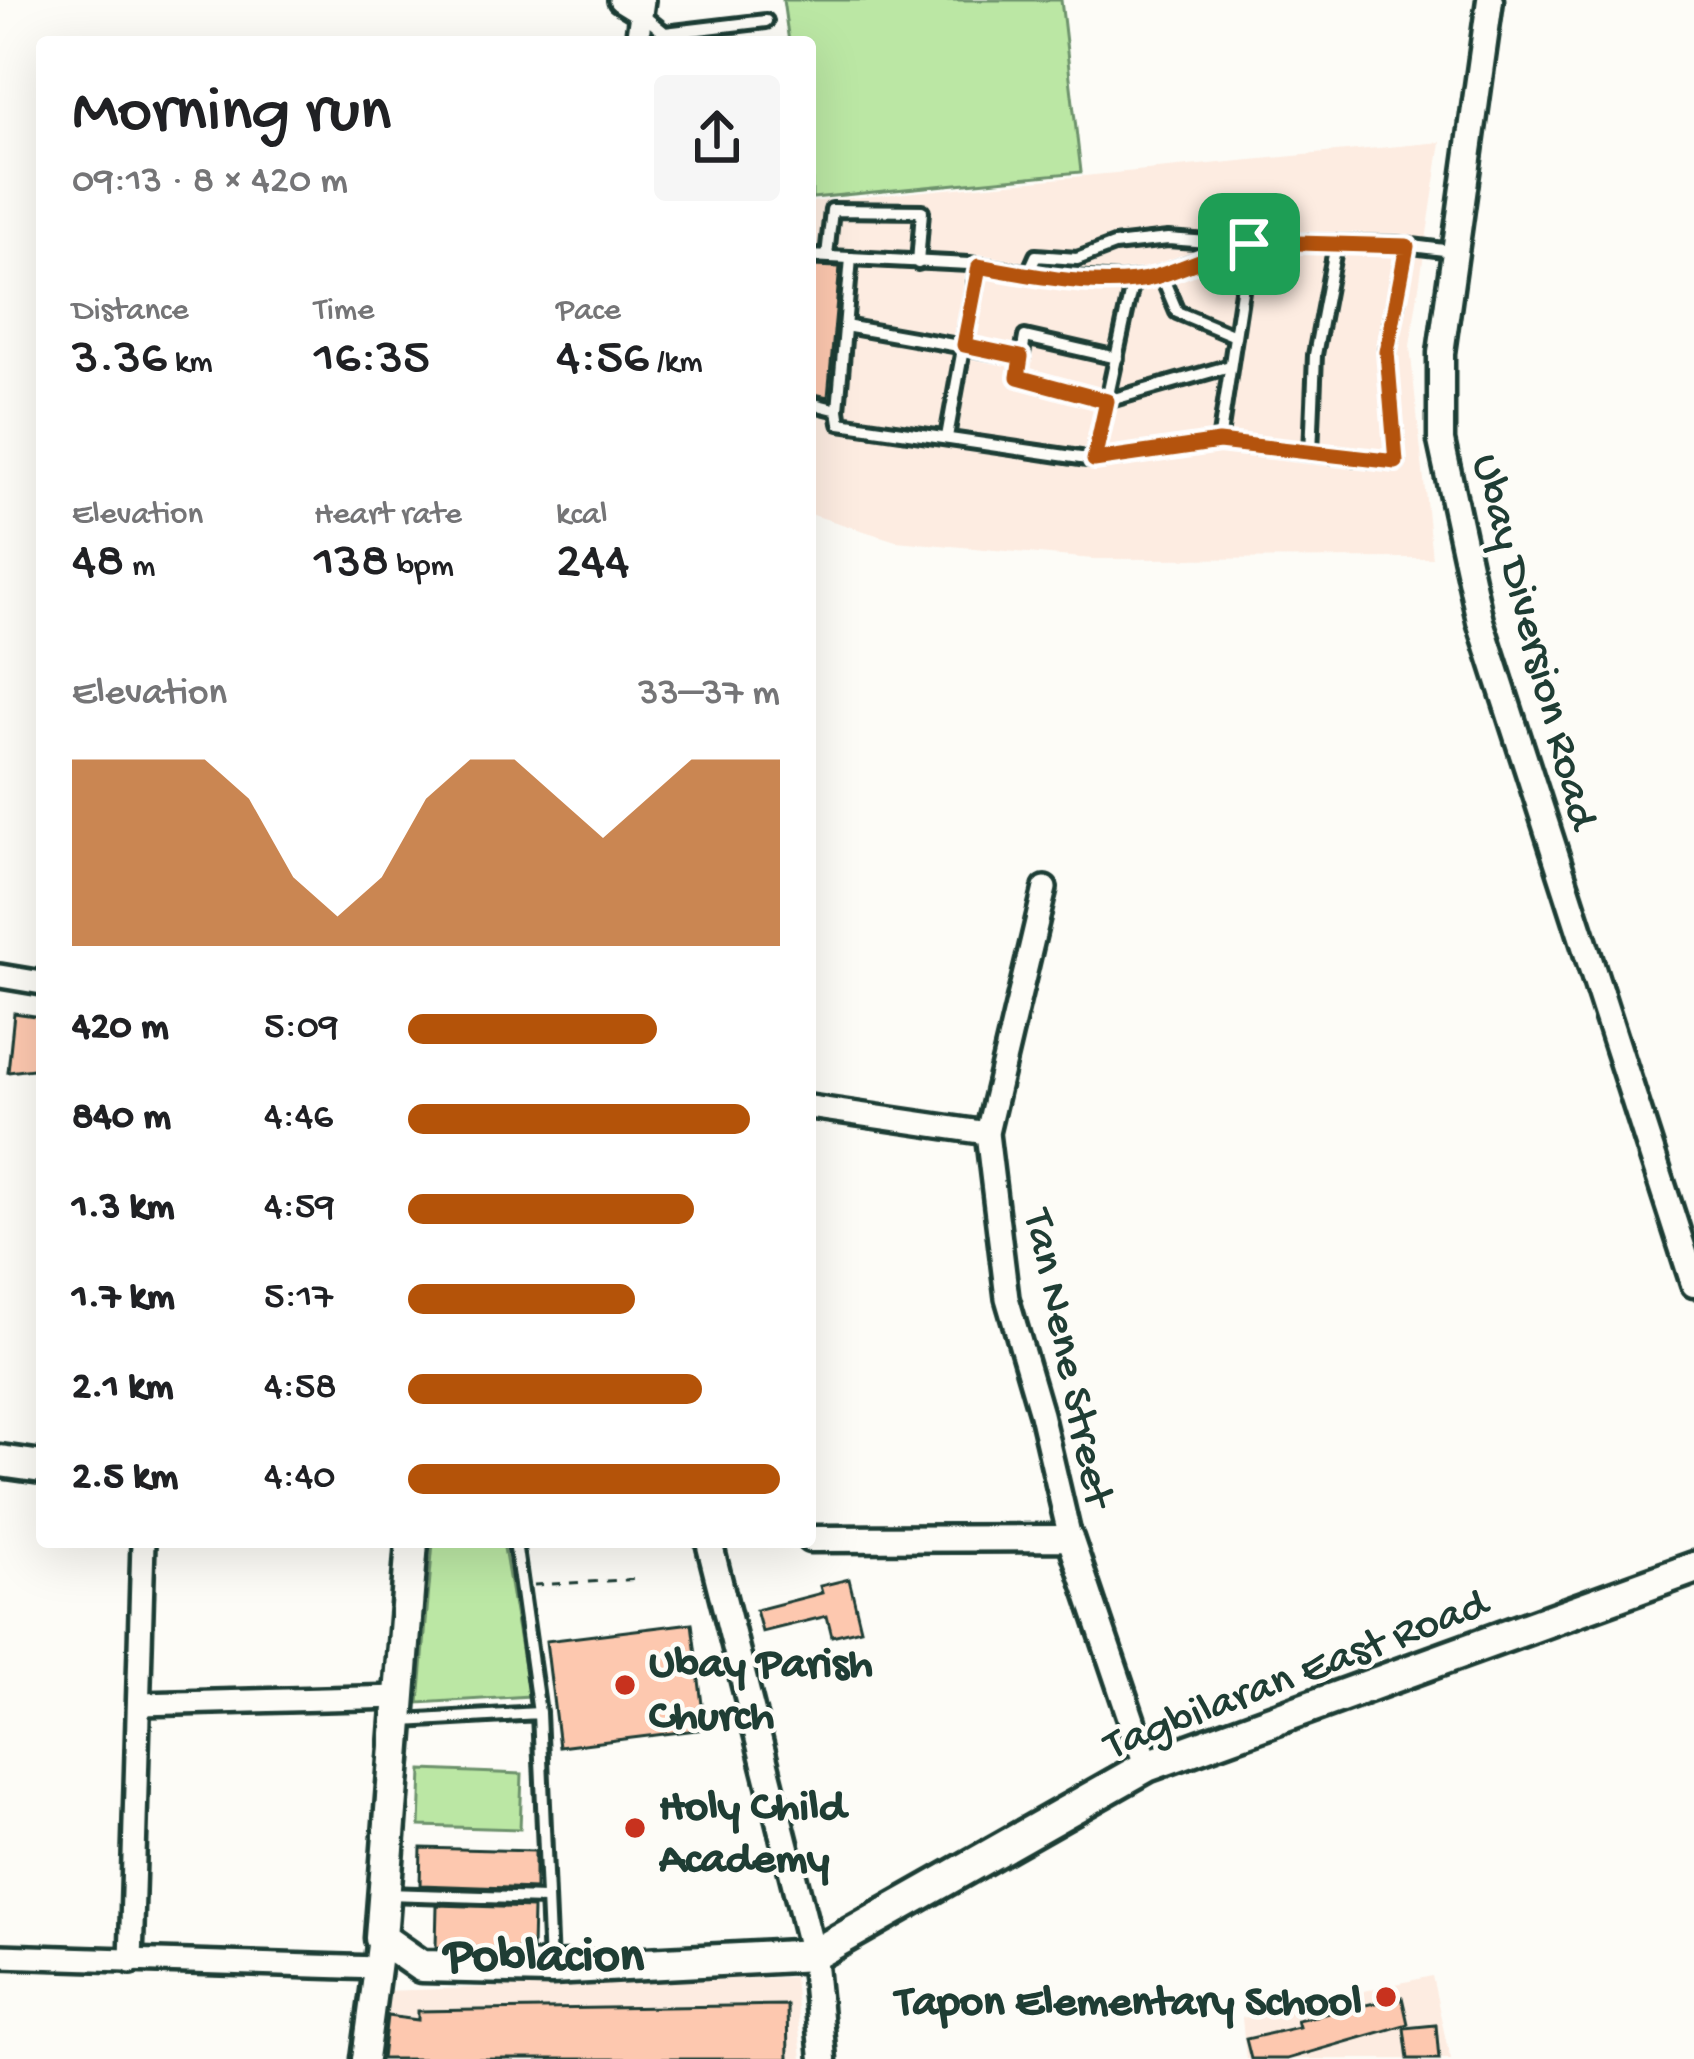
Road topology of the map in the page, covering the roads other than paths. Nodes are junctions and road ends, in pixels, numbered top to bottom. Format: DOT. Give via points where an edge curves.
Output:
graph roads {
  1 [pos="620,0"];
  2 [pos="1490,0"];
  3 [pos="642,7"];
  4 [pos="766,21"];
  5 [pos="1249,244"];
  6 [pos="1336,244"];
  7 [pos="1407,246"];
  8 [pos="1455,252"];
  9 [pos="816,256"];
  10 [pos="827,256"];
  11 [pos="851,258"];
  12 [pos="918,263"];
  13 [pos="979,266"];
  14 [pos="1028,274"];
  15 [pos="1161,274"];
  16 [pos="1133,280"];
  17 [pos="845,326"];
  18 [pos="1235,336"];
  19 [pos="964,345"];
  20 [pos="1021,357"];
  21 [pos="1117,358"];
  22 [pos="1230,366"];
  23 [pos="1107,401"];
  24 [pos="816,405"];
  25 [pos="838,410"];
  26 [pos="946,437"];
  27 [pos="1219,442"];
  28 [pos="1311,453"];
  29 [pos="1094,460"];
  30 [pos="1046,888"];
  31 [pos="0,976"];
  32 [pos="36,982"];
  33 [pos="816,1108"];
  34 [pos="987,1132"];
  35 [pos="1694,1285"];
  36 [pos="0,1461"];
  37 [pos="36,1466"];
  38 [pos="1070,1538"];
  39 [pos="816,1539"];
  40 [pos="143,1548"];
  41 [pos="412,1548"];
  42 [pos="516,1548"];
  43 [pos="711,1548"];
  44 [pos="1694,1568"];
  45 [pos="141,1704"];
  46 [pos="399,1709"];
  47 [pos="539,1713"];
  48 [pos="1148,1766"];
  49 [pos="385,1894"];
  50 [pos="545,1899"];
  51 [pos="380,1953"];
  52 [pos="813,1955"];
  53 [pos="0,1956"];
  54 [pos="131,1962"];
  55 [pos="551,1969"];
  56 [pos="824,2058"];
  57 [pos="365,2059"];
  1 -- 3 [label="street"];
  2 -- 8 [label="street, Ubay Diversion Road"];
  3 -- 4 [label="lane" via="665,33"];
  5 -- 6 [label="lane"];
  5 -- 14 [label="lane" via="1168,238 1114,245 1077,259 1036,256"];
  5 -- 15 [label="lane"];
  5 -- 18 [label="lane"];
  6 -- 7 [label="lane"];
  6 -- 28 [label="lane" via="1315,355"];
  7 -- 8 [label="lane"];
  7 -- 28 [label="lane" via="1387,352 1396,462"];
  8 -- 35 [label="street, Ubay Diversion Road" via="1441,353 1442,441 1458,532"];
  9 -- 10 [label="lane"];
  10 -- 11 [label="lane"];
  10 -- 12 [label="lane" via="832,210 922,212"];
  11 -- 12 [label="lane"];
  11 -- 17 [label="lane"];
  12 -- 13 [label="lane"];
  13 -- 14 [label="lane"];
  13 -- 19 [label="lane"];
  14 -- 16 [label="lane"];
  15 -- 16 [label="lane"];
  15 -- 18 [label="lane" via="1177,311"];
  16 -- 21 [label="lane"];
  17 -- 19 [label="lane"];
  17 -- 25 [label="lane"];
  18 -- 22 [label="lane"];
  19 -- 20 [label="lane"];
  19 -- 26 [label="lane"];
  20 -- 21 [label="lane" via="1025,337"];
  20 -- 23 [label="lane" via="1018,377"];
  21 -- 23 [label="lane"];
  22 -- 23 [label="lane"];
  22 -- 27 [label="lane"];
  23 -- 29 [label="lane"];
  24 -- 25 [label="lane"];
  25 -- 26 [label="lane" via="840,423"];
  26 -- 29 [label="lane"];
  27 -- 28 [label="lane"];
  27 -- 29 [label="lane"];
  30 -- 34 [label="street, Tan Nene Street"];
  31 -- 32 [label="street"];
  33 -- 34 [label="street"];
  34 -- 38 [label="street, Tan Nene Street" via="1007,1298"];
  36 -- 37 [label="main road"];
  38 -- 39 [label="street"];
  38 -- 48 [label="street, Tan Nene Street"];
  40 -- 45 [label="street"];
  41 -- 46 [label="main road"];
  42 -- 47 [label="lane"];
  43 -- 52 [label="street"];
  44 -- 48 [label="main road, Tagbilaran East Road"];
  45 -- 46 [label="street"];
  45 -- 54 [label="street"];
  46 -- 47 [label="lane"];
  46 -- 49 [label="main road"];
  47 -- 50 [label="lane"];
  48 -- 52 [label="main road, Tagbilaran East Road"];
  49 -- 50 [label="lane"];
  49 -- 51 [label="main road"];
  50 -- 55 [label="lane"];
  51 -- 54 [label="street"];
  51 -- 55 [label="main road" via="421,1966"];
  51 -- 57 [label="street"];
  52 -- 55 [label="main road"];
  52 -- 56 [label="street"];
  53 -- 54 [label="street"];
}
